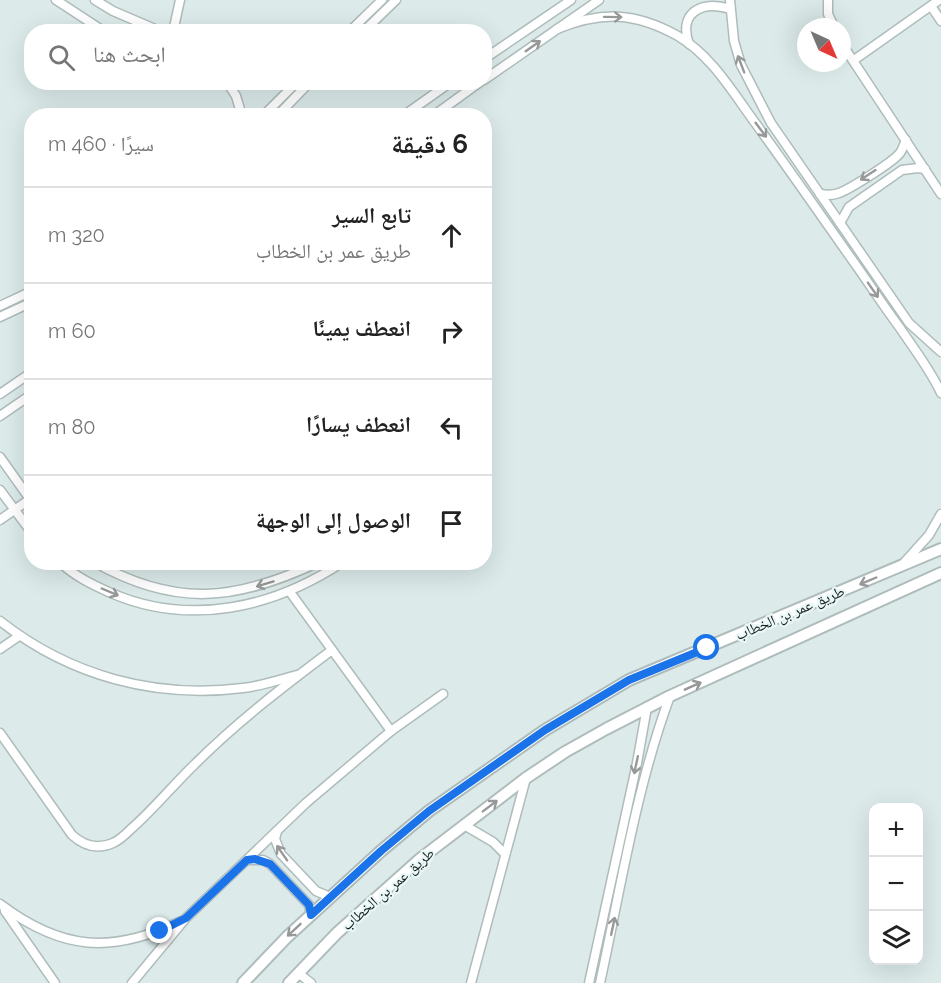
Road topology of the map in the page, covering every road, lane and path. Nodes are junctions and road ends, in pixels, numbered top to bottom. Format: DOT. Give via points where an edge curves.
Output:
graph roads {
  1 [pos="56,0"];
  2 [pos="95,0"];
  3 [pos="180,0"];
  4 [pos="382,0"];
  5 [pos="396,0"];
  6 [pos="570,0"];
  7 [pos="599,0"];
  8 [pos="828,0"];
  9 [pos="939,0"];
  10 [pos="730,5"];
  11 [pos="931,6"];
  12 [pos="830,18"];
  13 [pos="941,21"];
  14 [pos="93,24"];
  15 [pos="143,24"];
  16 [pos="175,24"];
  17 [pos="356,24"];
  18 [pos="371,24"];
  19 [pos="557,29"];
  20 [pos="689,44"];
  21 [pos="492,54"];
  22 [pos="851,56"];
  23 [pos="854,60"];
  24 [pos="492,74"];
  25 [pos="232,90"];
  26 [pos="289,90"];
  27 [pos="302,90"];
  28 [pos="440,90"];
  29 [pos="469,90"];
  30 [pos="240,108"];
  31 [pos="271,108"];
  32 [pos="285,108"];
  33 [pos="414,108"];
  34 [pos="444,108"];
  35 [pos="906,140"];
  36 [pos="926,169"];
  37 [pos="820,194"];
  38 [pos="941,194"];
  39 [pos="840,223"];
  40 [pos="24,295"];
  41 [pos="0,306"];
  42 [pos="24,306"];
  43 [pos="0,317"];
  44 [pos="941,352"];
  45 [pos="24,378"];
  46 [pos="941,393"];
  47 [pos="0,394"];
  48 [pos="24,400"];
  49 [pos="0,416"];
  50 [pos="0,457"];
  51 [pos="0,490"];
  52 [pos="24,490"];
  53 [pos="24,504"];
  54 [pos="14,510"];
  55 [pos="941,514"];
  56 [pos="0,520"];
  57 [pos="24,523"];
  58 [pos="941,549"];
  59 [pos="899,568"];
  60 [pos="68,570"];
  61 [pos="108,570"];
  62 [pos="301,570"];
  63 [pos="329,570"];
  64 [pos="941,573"];
  65 [pos="290,592"];
  66 [pos="0,621"];
  67 [pos="19,636"];
  68 [pos="0,649"];
  69 [pos="332,650"];
  70 [pos="300,675"];
  71 [pos="444,694"];
  72 [pos="670,696"];
  73 [pos="647,707"];
  74 [pos="391,731"];
  75 [pos="0,733"];
  76 [pos="526,778"];
  77 [pos="464,825"];
  78 [pos="277,831"];
  79 [pos="505,854"];
  80 [pos="247,860"];
  81 [pos="330,897"];
  82 [pos="0,904"];
  83 [pos="311,915"];
  84 [pos="186,918"];
  85 [pos="298,973"];
  86 [pos="55,983"];
  87 [pos="132,983"];
  88 [pos="243,983"];
  89 [pos="289,983"];
  90 [pos="311,983"];
  91 [pos="471,983"];
  92 [pos="589,983"];
  93 [pos="600,983"];
  1 -- 14 [label="street"];
  2 -- 15 [label="street"];
  3 -- 16 [label="street"];
  4 -- 17 [label="street"];
  5 -- 18 [label="street"];
  6 -- 21 [label="street"];
  7 -- 19 [label="street"];
  8 -- 12 [label="street"];
  9 -- 11 [label="street"];
  10 -- 20 [label="street" via="706,3 694,9 685,32"];
  37 -- 10 [label="street, one-way" via="771,123 741,65"];
  11 -- 13 [label="street"];
  11 -- 23 [label="street"];
  19 -- 20 [label="street, one-way" via="617,15 660,27"];
  24 -- 19 [label="street, one-way"];
  20 -- 46 [label="street, one-way" via="714,67 786,165 920,356"];
  22 -- 23 [label="street"];
  23 -- 35 [label="street"];
  25 -- 30 [label="street"];
  26 -- 31 [label="street"];
  27 -- 32 [label="street"];
  28 -- 33 [label="street"];
  29 -- 34 [label="street"];
  35 -- 36 [label="street"];
  35 -- 37 [label="street, one-way" via="894,158 848,188 840,193"];
  36 -- 38 [label="street"];
  36 -- 39 [label="street" via="902,170 849,207"];
  37 -- 39 [label="street"];
  39 -- 44 [label="street" via="909,322"];
  40 -- 41 [label="street"];
  42 -- 43 [label="street"];
  45 -- 47 [label="street"];
  48 -- 49 [label="street"];
  50 -- 52 [label="street"];
  51 -- 54 [label="street"];
  53 -- 54 [label="street"];
  54 -- 56 [label="street"];
  54 -- 57 [label="street"];
  55 -- 59 [label="street"];
  58 -- 59 [label="street, طريق عمر بن الخطاب"];
  59 -- 81 [label="street, طريق عمر بن الخطاب, one-way" via="629,680 545,730 429,811"];
  60 -- 65 [label="street, one-way" via="135,603 173,610 212,610"];
  62 -- 61 [label="street, one-way" via="242,591 201,595 160,590"];
  63 -- 65 [label="street"];
  72 -- 64 [label="street, طريق عمر بن الخطاب, one-way"];
  65 -- 69 [label="street"];
  66 -- 67 [label="street"];
  67 -- 68 [label="street"];
  67 -- 70 [label="street" via="75,668 130,684 187,692 244,688"];
  69 -- 70 [label="street"];
  69 -- 74 [label="street"];
  70 -- 75 [label="street" via="194,764 117,842 105,846 81,843 72,835"];
  71 -- 74 [label="street"];
  72 -- 73 [label="street, طريق عمر بن الخطاب"];
  93 -- 72 [label="street, one-way" via="649,762"];
  73 -- 76 [label="street, طريق عمر بن الخطاب"];
  73 -- 92 [label="street, one-way"];
  74 -- 78 [label="street"];
  77 -- 76 [label="street, طريق عمر بن الخطاب, one-way"];
  76 -- 79 [label="street"];
  77 -- 79 [label="street" via="494,842"];
  77 -- 85 [label="street, طريق عمر بن الخطاب" via="378,895"];
  78 -- 80 [label="street"];
  81 -- 78 [label="street, one-way" via="316,891 281,854"];
  79 -- 91 [label="street"];
  80 -- 83 [label="street" via="270,864 309,905"];
  80 -- 84 [label="street"];
  81 -- 83 [label="street, طريق عمر بن الخطاب"];
  82 -- 84 [label="street" via="40,930 76,942 105,944 133,940"];
  82 -- 86 [label="street"];
  83 -- 88 [label="street, طريق عمر بن الخطاب, one-way"];
  84 -- 87 [label="street"];
  85 -- 89 [label="street, طريق عمر بن الخطاب"];
  85 -- 90 [label="street"];
}
